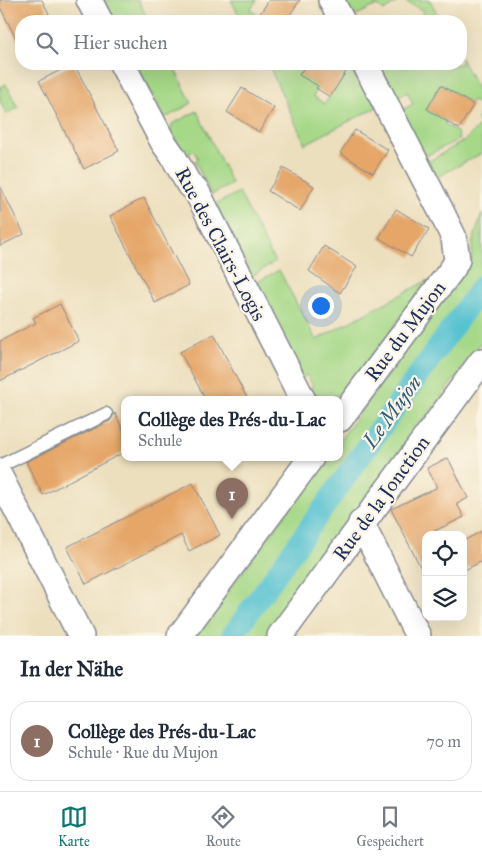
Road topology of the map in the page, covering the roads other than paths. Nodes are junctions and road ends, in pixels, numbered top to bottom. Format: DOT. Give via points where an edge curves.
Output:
graph roads {
  1 [pos="89,0"];
  2 [pos="331,0"];
  3 [pos="97,15"];
  4 [pos="339,15"];
  5 [pos="125,70"];
  6 [pos="368,70"];
  7 [pos="482,361"];
  8 [pos="301,396"];
  9 [pos="106,414"];
  10 [pos="343,415"];
  11 [pos="309,461"];
  12 [pos="0,466"];
  13 [pos="0,477"];
  14 [pos="361,523"];
  15 [pos="81,636"];
  16 [pos="180,636"];
  17 [pos="280,636"];
  18 [pos="418,636"];
  1 -- 3 [label="street"];
  2 -- 4 [label="street"];
  5 -- 8 [label="street, Rue des Clairs-Logis" via="163,142 188,183 196,190"];
  6 -- 10 [label="street, Rue du Mujon" via="454,238 456,260"];
  7 -- 14 [label="street, Rue de la Jonction"];
  9 -- 12 [label="lane"];
  11 -- 16 [label="street"];
  13 -- 15 [label="street"];
  14 -- 17 [label="street, Rue de la Jonction"];
  14 -- 18 [label="street"];
}
